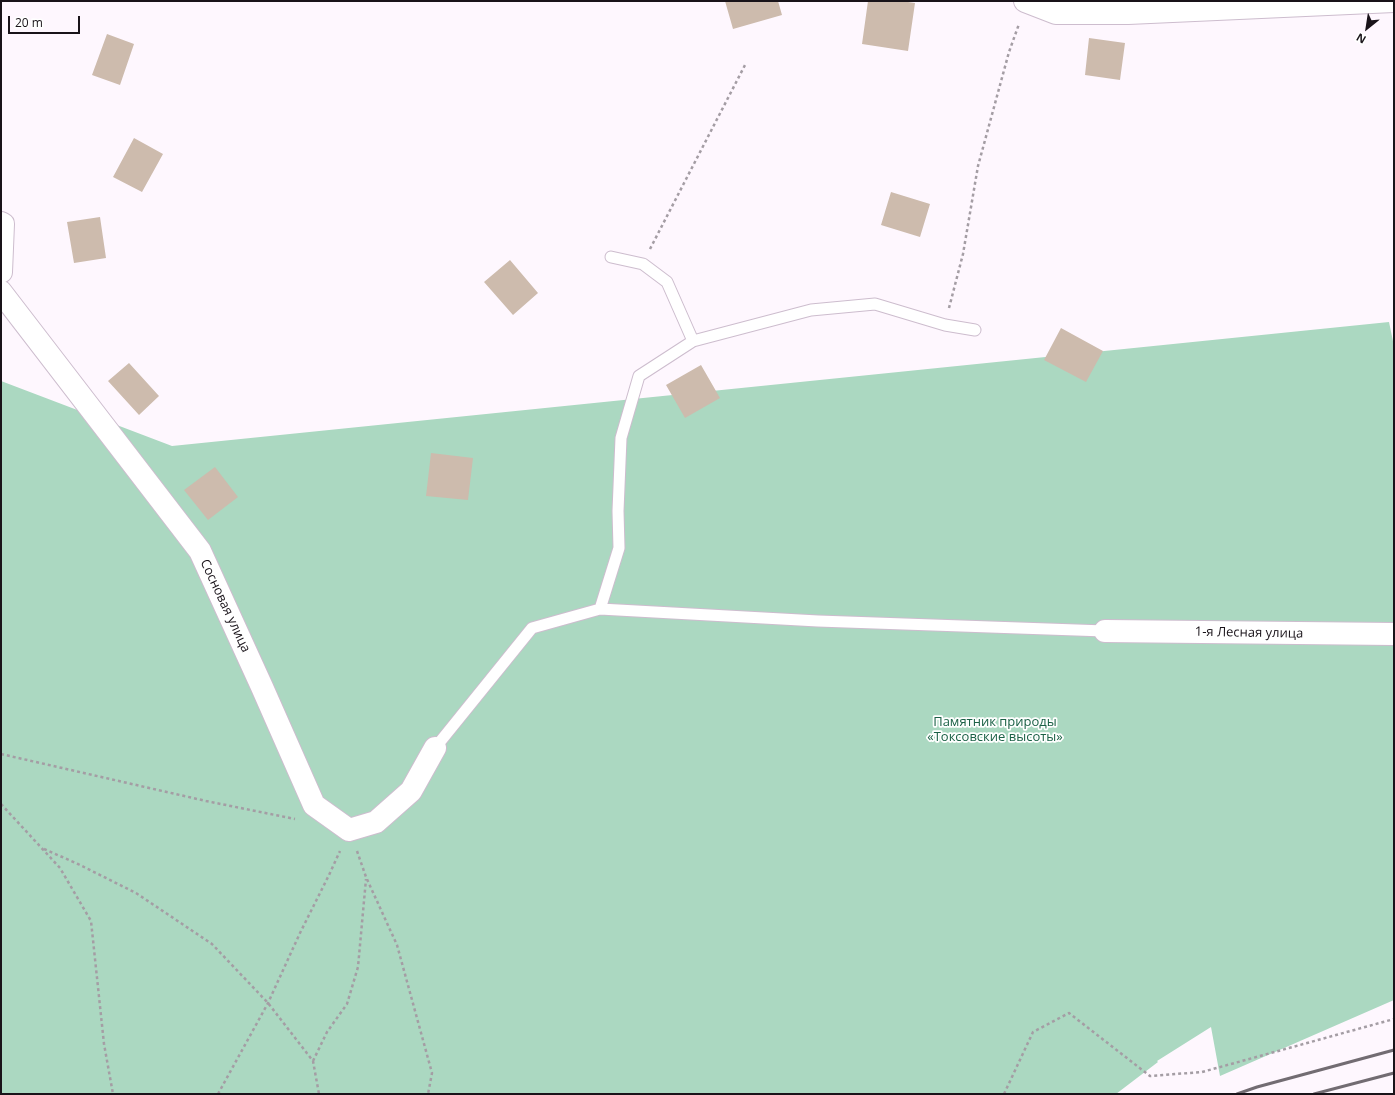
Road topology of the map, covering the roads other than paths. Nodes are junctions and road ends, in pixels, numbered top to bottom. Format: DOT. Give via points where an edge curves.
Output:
graph roads {
  1 [pos="1394,1"];
  2 [pos="1026,2"];
  3 [pos="1,223"];
  4 [pos="611,257"];
  5 [pos="1,272"];
  6 [pos="1,292"];
  7 [pos="975,330"];
  8 [pos="693,341"];
  9 [pos="600,609"];
  10 [pos="1105,631"];
  11 [pos="1394,634"];
  12 [pos="435,748"];
  1 -- 2 [label="street" via="1128,13 1056,13"];
  3 -- 5 [label="street"];
  4 -- 8 [label="lane" via="643,264 667,282"];
  6 -- 12 [label="street, Сосновая улица" via="200,551 314,805 349,830 376,822 411,791"];
  7 -- 8 [label="lane" via="945,325 876,304 812,310"];
  8 -- 9 [label="lane" via="639,376 621,438 619,548"];
  9 -- 10 [label="lane"];
  9 -- 12 [label="lane" via="532,628"];
  10 -- 11 [label="street, 1-я Лесная улица"];
}
